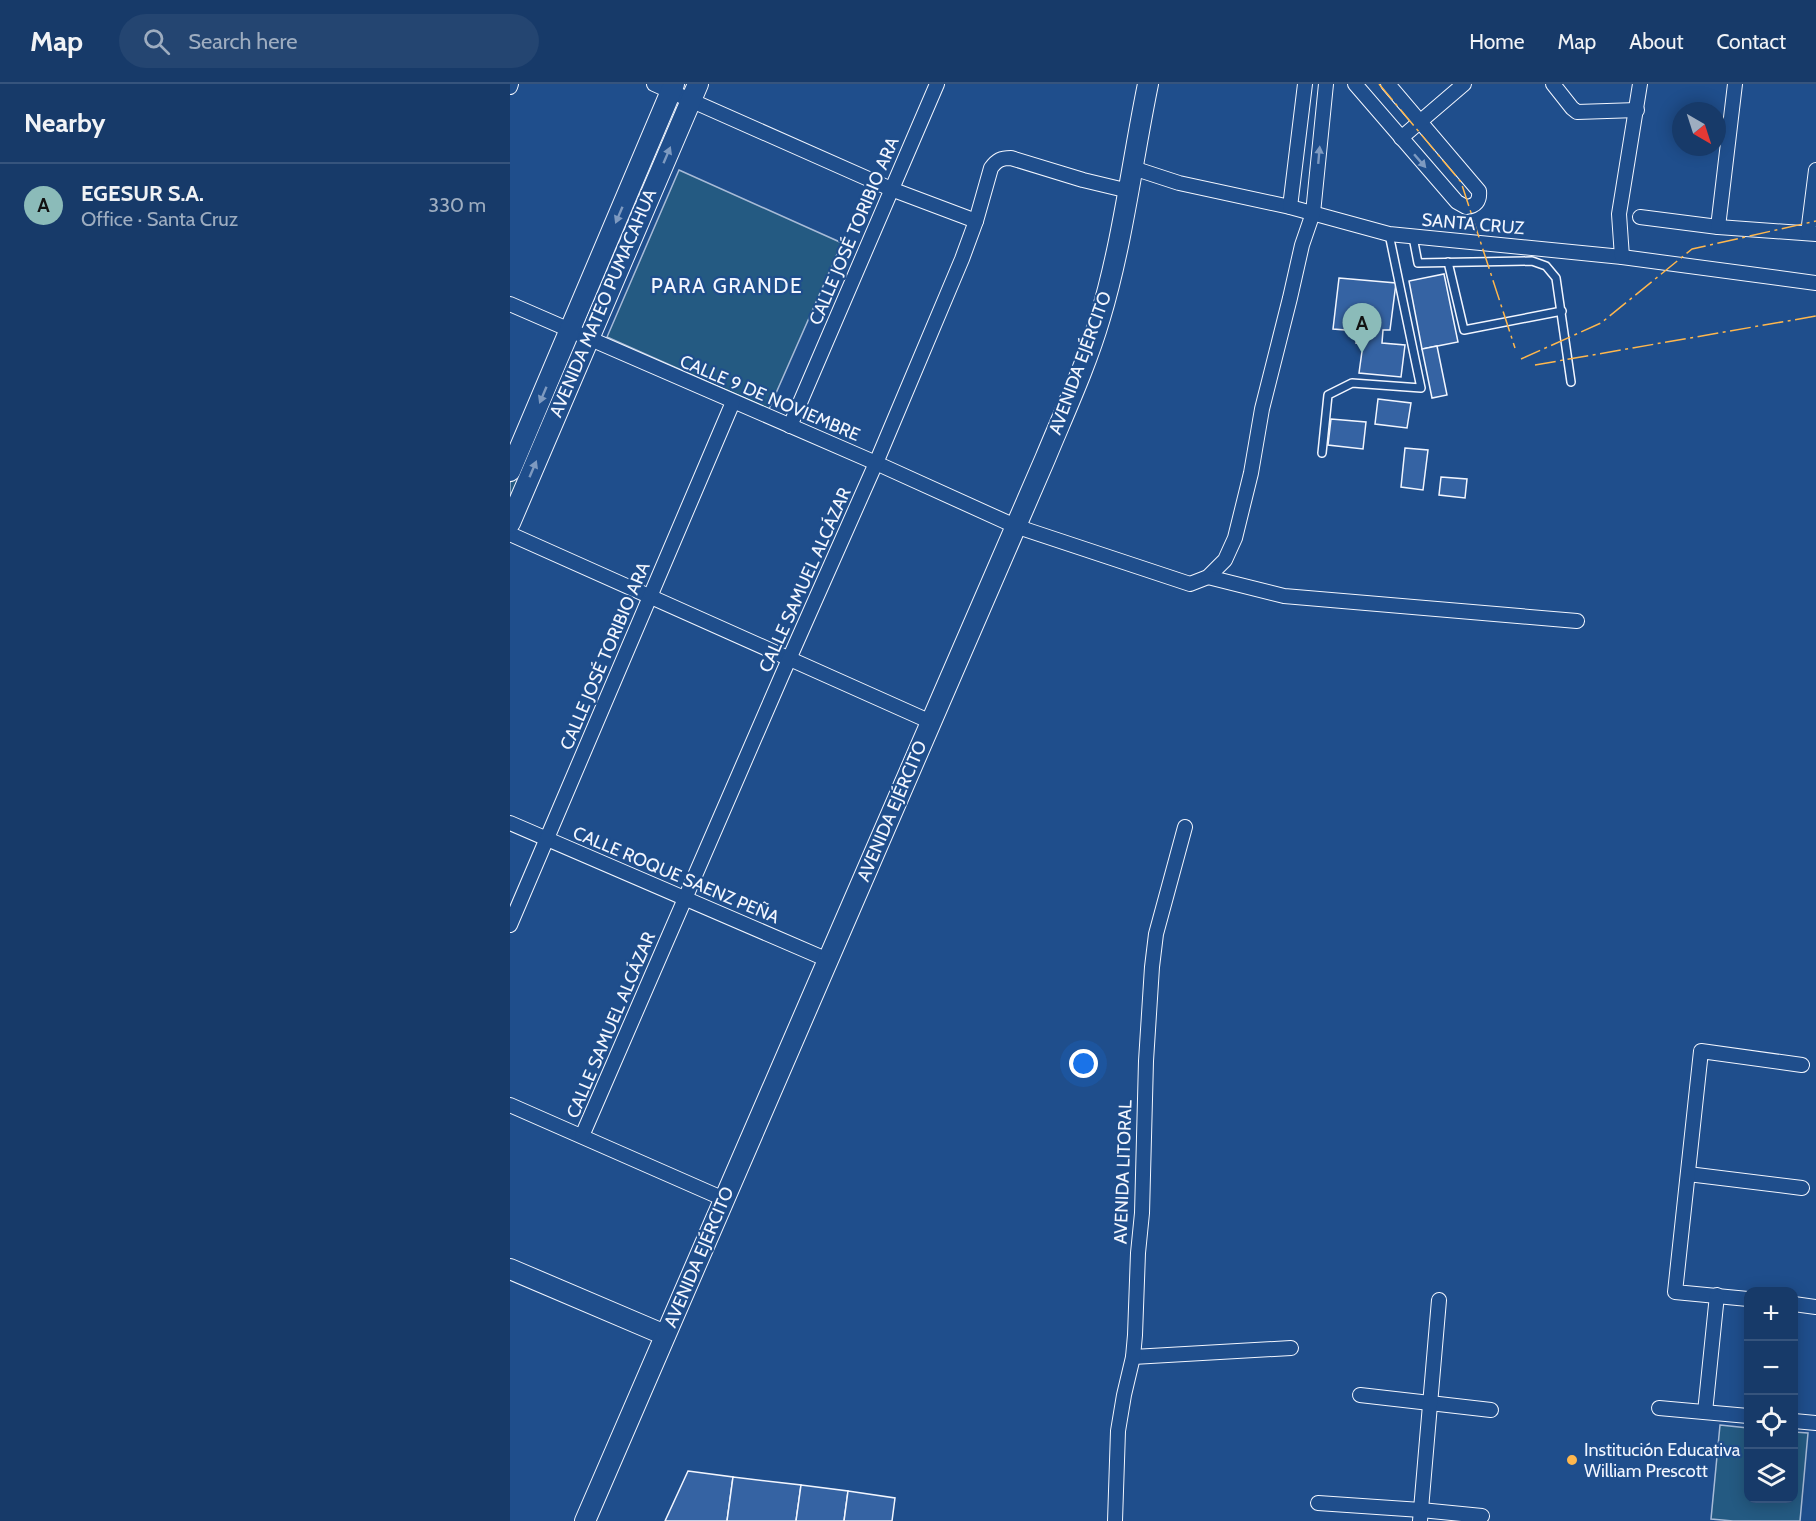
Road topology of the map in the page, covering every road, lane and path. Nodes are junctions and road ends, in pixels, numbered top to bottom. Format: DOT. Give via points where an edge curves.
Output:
graph roads {
  1 [pos="937,84"];
  2 [pos="1148,84"];
  3 [pos="1305,84"];
  4 [pos="1326,84"];
  5 [pos="1355,84"];
  6 [pos="1388,84"];
  7 [pos="1464,84"];
  8 [pos="1553,84"];
  9 [pos="1640,84"];
  10 [pos="1734,84"];
  11 [pos="666,87"];
  12 [pos="694,92"];
  13 [pos="1637,110"];
  14 [pos="1420,122"];
  15 [pos="1401,138"];
  16 [pos="1133,168"];
  17 [pos="1816,170"];
  18 [pos="891,189"];
  19 [pos="1129,191"];
  20 [pos="1290,207"];
  21 [pos="1313,213"];
  22 [pos="1640,217"];
  23 [pos="976,221"];
  24 [pos="1719,227"];
  25 [pos="1389,234"];
  26 [pos="1812,234"];
  27 [pos="1413,237"];
  28 [pos="1622,257"];
  29 [pos="1448,262"];
  30 [pos="1816,283"];
  31 [pos="510,304"];
  32 [pos="1562,311"];
  33 [pos="579,334"];
  34 [pos="1571,382"];
  35 [pos="733,402"];
  36 [pos="790,426"];
  37 [pos="1322,453"];
  38 [pos="876,463"];
  39 [pos="510,471"];
  40 [pos="510,523"];
  41 [pos="1016,526"];
  42 [pos="510,534"];
  43 [pos="1208,577"];
  44 [pos="650,597"];
  45 [pos="1576,621"];
  46 [pos="789,659"];
  47 [pos="931,722"];
  48 [pos="510,823"];
  49 [pos="1185,826"];
  50 [pos="546,839"];
  51 [pos="686,899"];
  52 [pos="510,925"];
  53 [pos="828,960"];
  54 [pos="1802,1065"];
  55 [pos="510,1105"];
  56 [pos="582,1136"];
  57 [pos="1688,1174"];
  58 [pos="1802,1188"];
  59 [pos="724,1199"];
  60 [pos="510,1269"];
  61 [pos="1717,1295"];
  62 [pos="1744,1298"];
  63 [pos="1439,1300"];
  64 [pos="1798,1305"];
  65 [pos="1816,1307"];
  66 [pos="665,1335"];
  67 [pos="1292,1348"];
  68 [pos="1133,1358"];
  69 [pos="1360,1395"];
  70 [pos="1430,1403"];
  71 [pos="1659,1408"];
  72 [pos="1491,1410"];
  73 [pos="1705,1412"];
  74 [pos="1744,1416"];
  75 [pos="1798,1421"];
  76 [pos="1816,1423"];
  77 [pos="1318,1503"];
  78 [pos="1420,1515"];
  79 [pos="1482,1516"];
  80 [pos="585,1521"];
  81 [pos="1115,1521"];
  1 -- 18 [label="street, CALLE JOSÉ TORIBIO ARA"];
  2 -- 16 [label="main road, AVENIDA EJÉRCITO"];
  3 -- 20 [label="street"];
  21 -- 4 [label="street, one-way"];
  5 -- 15 [label="street"];
  6 -- 14 [label="street"];
  7 -- 14 [label="street"];
  8 -- 13 [label="street" via="1577,112"];
  9 -- 13 [label="street"];
  10 -- 24 [label="street"];
  11 -- 12 [label="street"];
  11 -- 33 [label="main road, AVENIDA MATEO PUMACAHUA, one-way"];
  12 -- 18 [label="street"];
  33 -- 12 [label="main road, AVENIDA MATEO PUMACAHUA, one-way"];
  13 -- 28 [label="street" via="1619,214"];
  14 -- 15 [label="street"];
  15 -- 14 [label="street, one-way" via="1457,202 1466,207 1476,204 1479,191"];
  16 -- 19 [label="main road, AVENIDA EJÉRCITO"];
  16 -- 20 [label="street, SANTA CRUZ" via="1179,183"];
  17 -- 26 [label="street"];
  18 -- 23 [label="street"];
  18 -- 36 [label="street, CALLE JOSÉ TORIBIO ARA"];
  19 -- 23 [label="street, CALLE SAMUEL ALCÁZAR" via="1003,158 991,168"];
  19 -- 41 [label="main road, AVENIDA EJÉRCITO" via="1100,320"];
  20 -- 21 [label="street, SANTA CRUZ"];
  21 -- 25 [label="street, SANTA CRUZ"];
  21 -- 43 [label="street" via="1262,409 1235,538 1225,560"];
  22 -- 24 [label="street"];
  23 -- 38 [label="street, CALLE SAMUEL ALCÁZAR"];
  24 -- 26 [label="street"];
  25 -- 27 [label="street, SANTA CRUZ"];
  25 -- 37 [label="lane" via="1421,388 1352,383 1328,395"];
  27 -- 28 [label="street, SANTA CRUZ"];
  27 -- 29 [label="lane" via="1418,263"];
  28 -- 30 [label="street, SANTA CRUZ"];
  29 -- 32 [label="lane" via="1532,261 1546,266 1556,278"];
  29 -- 32 [label="lane" via="1464,330"];
  31 -- 33 [label="street, CALLE 9 DE NOVIEMBRE"];
  32 -- 34 [label="lane"];
  33 -- 35 [label="street, CALLE 9 DE NOVIEMBRE"];
  33 -- 39 [label="main road, AVENIDA MATEO PUMACAHUA, one-way"];
  40 -- 33 [label="main road, AVENIDA MATEO PUMACAHUA, one-way"];
  35 -- 36 [label="street, CALLE 9 DE NOVIEMBRE"];
  35 -- 44 [label="street, CALLE JOSÉ TORIBIO ARA"];
  36 -- 38 [label="street, CALLE 9 DE NOVIEMBRE"];
  38 -- 41 [label="street, CALLE 9 DE NOVIEMBRE"];
  38 -- 46 [label="street, CALLE SAMUEL ALCÁZAR"];
  41 -- 43 [label="street, CALLE 9 DE NOVIEMBRE" via="1190,584"];
  41 -- 47 [label="main road, AVENIDA EJÉRCITO"];
  42 -- 44 [label="street"];
  43 -- 45 [label="street" via="1284,596"];
  44 -- 46 [label="street"];
  44 -- 50 [label="street, CALLE JOSÉ TORIBIO ARA"];
  46 -- 47 [label="street"];
  46 -- 51 [label="street, CALLE SAMUEL ALCÁZAR"];
  47 -- 53 [label="main road, AVENIDA EJÉRCITO"];
  48 -- 50 [label="street, CALLE ROQUE SAENZ PEÑA"];
  49 -- 68 [label="street, AVENIDA LITORAL" via="1156,934 1152,967"];
  50 -- 51 [label="street, CALLE ROQUE SAENZ PEÑA"];
  50 -- 52 [label="street, CALLE JOSÉ TORIBIO ARA"];
  51 -- 53 [label="street, CALLE ROQUE SAENZ PEÑA"];
  51 -- 56 [label="street, CALLE SAMUEL ALCÁZAR"];
  53 -- 59 [label="main road, AVENIDA EJÉRCITO"];
  54 -- 57 [label="street" via="1701,1051"];
  55 -- 56 [label="street"];
  56 -- 59 [label="street"];
  57 -- 58 [label="street"];
  57 -- 61 [label="street" via="1675,1292"];
  59 -- 66 [label="main road, AVENIDA EJÉRCITO"];
  60 -- 66 [label="main road"];
  61 -- 62 [label="street"];
  61 -- 73 [label="street"];
  63 -- 70 [label="street"];
  64 -- 65 [label="street"];
  66 -- 80 [label="main road, AVENIDA EJÉRCITO"];
  67 -- 68 [label="street"];
  68 -- 81 [label="street, AVENIDA LITORAL" via="1118,1431"];
  69 -- 70 [label="street"];
  70 -- 72 [label="street"];
  70 -- 78 [label="street"];
  71 -- 73 [label="street"];
  73 -- 74 [label="street"];
  75 -- 76 [label="street"];
  77 -- 78 [label="street"];
  78 -- 79 [label="street"];
}
